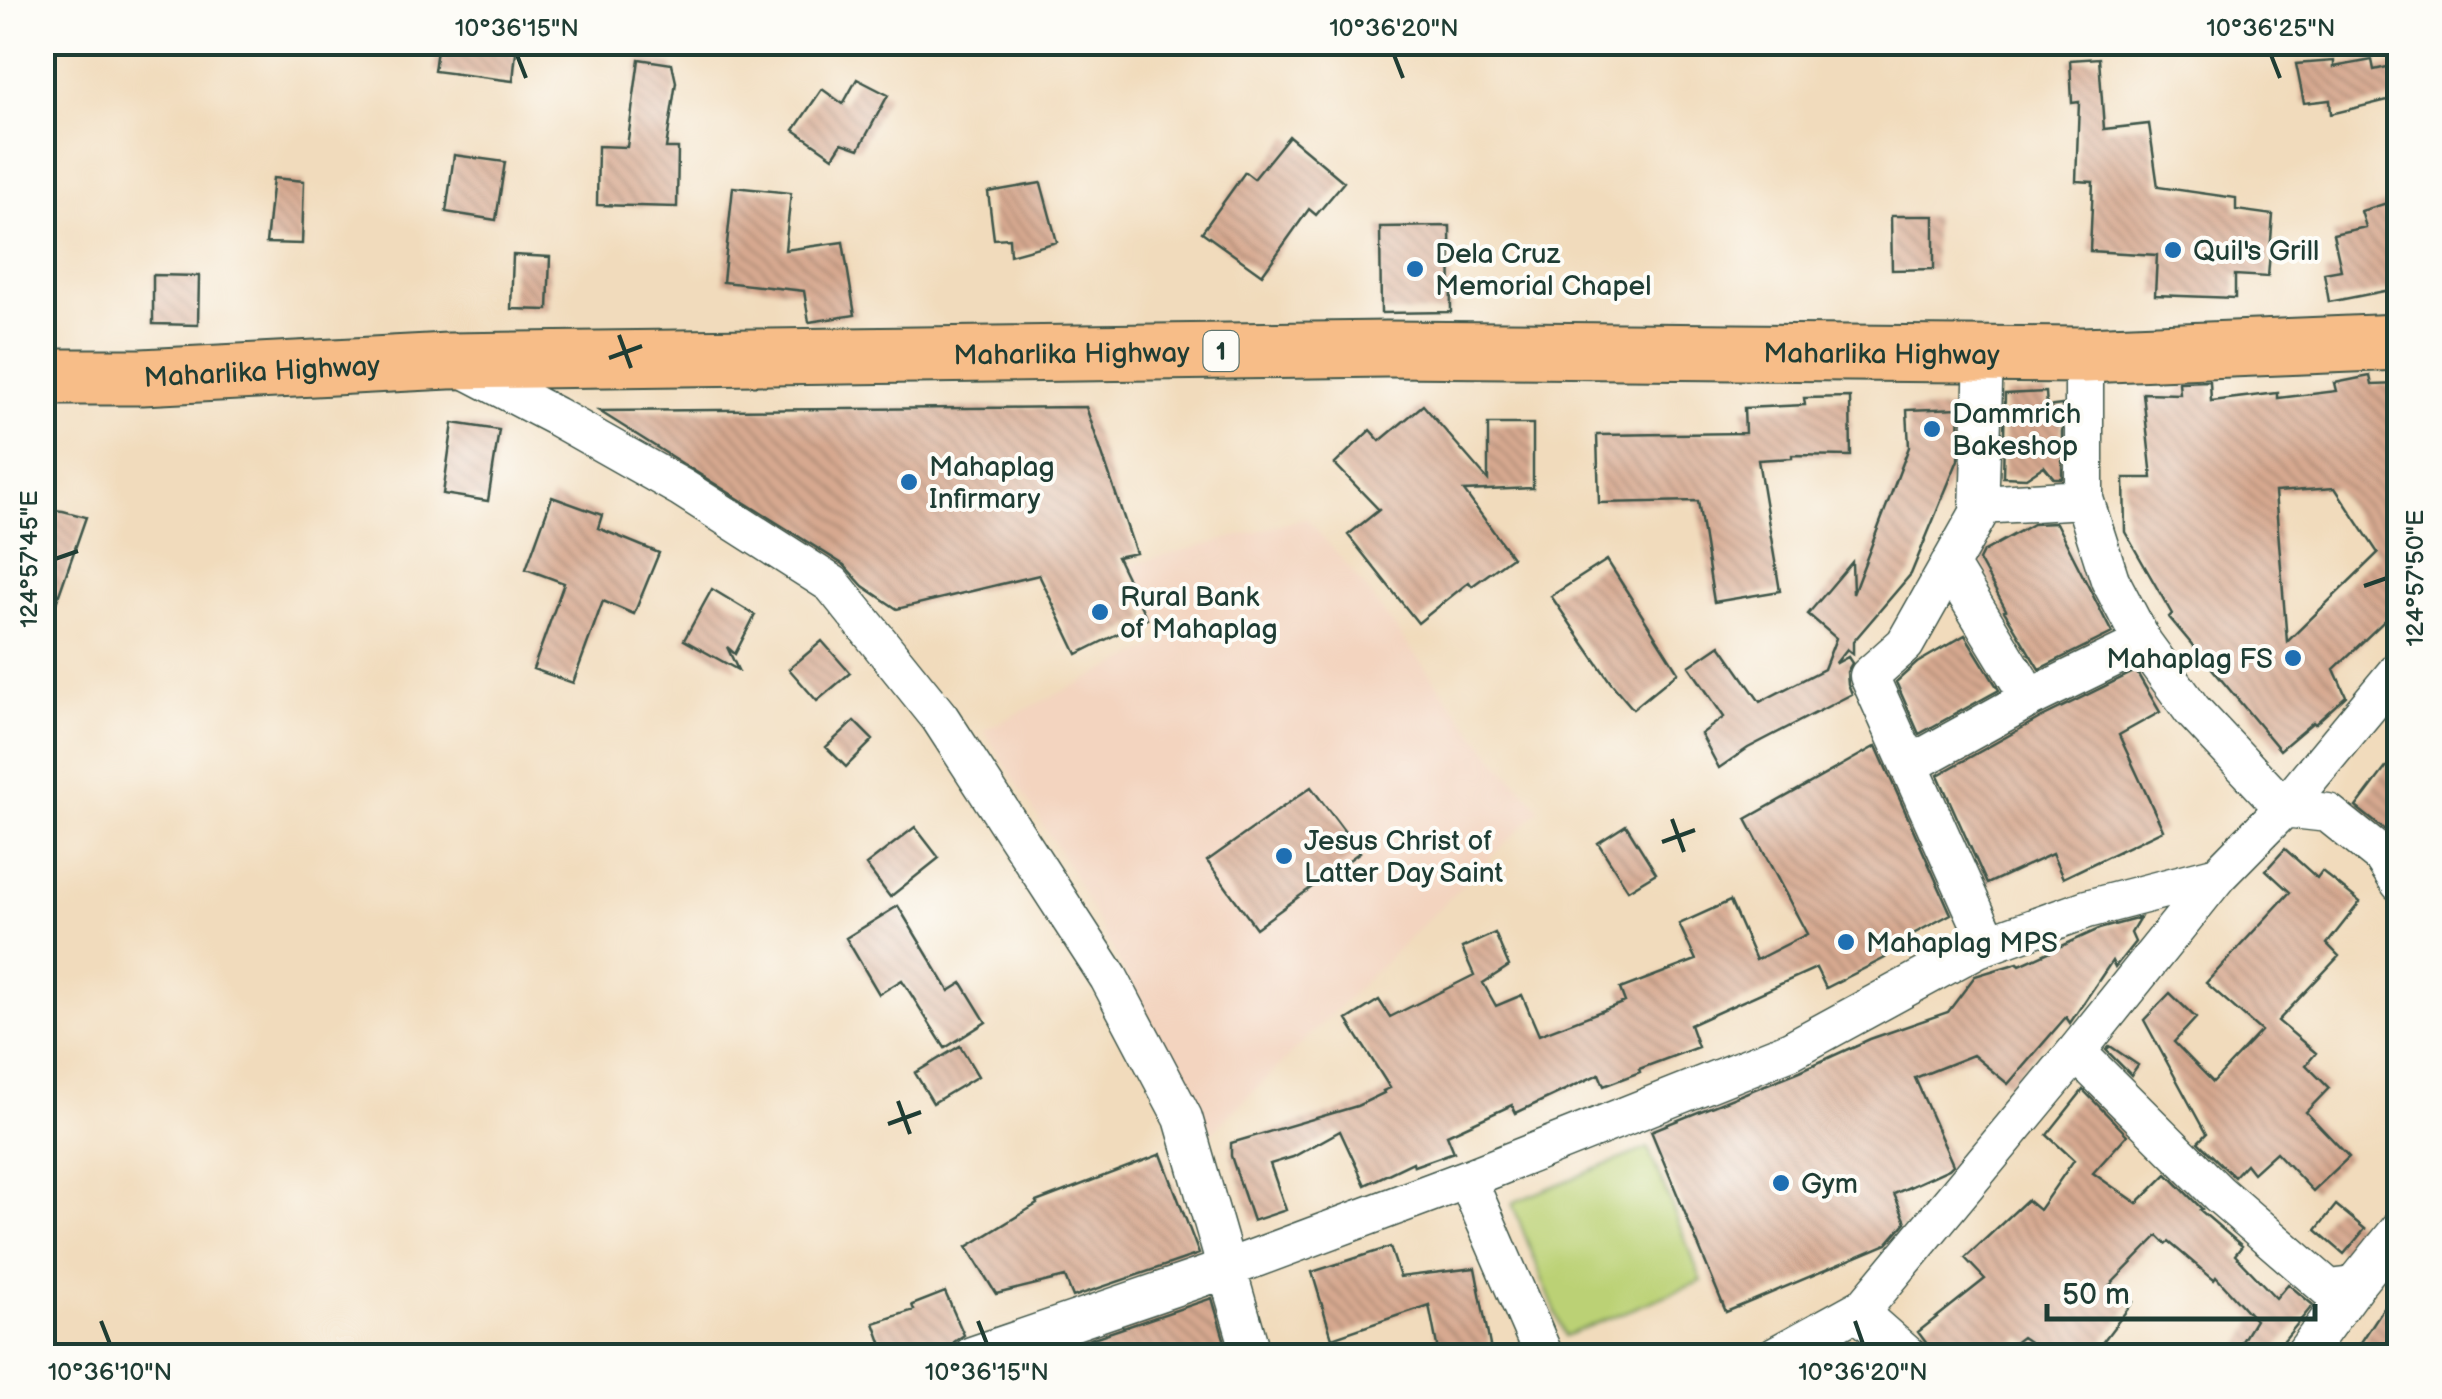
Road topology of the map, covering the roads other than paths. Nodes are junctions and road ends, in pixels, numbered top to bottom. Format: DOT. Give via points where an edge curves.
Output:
graph roads {
  1 [pos="2400,342"];
  2 [pos="1984,354"];
  3 [pos="2084,355"];
  4 [pos="448,361"];
  5 [pos="42,376"];
  6 [pos="2084,499"];
  7 [pos="1979,505"];
  8 [pos="1950,565"];
  9 [pos="2143,643"];
  10 [pos="2400,668"];
  11 [pos="2030,698"];
  12 [pos="1908,764"];
  13 [pos="2284,808"];
  14 [pos="2218,874"];
  15 [pos="2400,882"];
  16 [pos="1989,944"];
  17 [pos="2076,1052"];
  18 [pos="1467,1179"];
  19 [pos="2400,1228"];
  20 [pos="1226,1268"];
  21 [pos="2354,1286"];
  22 [pos="1858,1311"];
  23 [pos="972,1356"];
  24 [pos="1252,1356"];
  25 [pos="1544,1356"];
  26 [pos="1775,1356"];
  27 [pos="1908,1356"];
  28 [pos="2303,1356"];
  1 -- 3 [label="highway, Maharlika Highway / 1"];
  2 -- 3 [label="highway, Maharlika Highway / 1"];
  2 -- 4 [label="highway, Maharlika Highway / 1" via="1386,349"];
  2 -- 7 [label="street"];
  3 -- 6 [label="street"];
  4 -- 5 [label="highway, Maharlika Highway / 1"];
  4 -- 20 [label="street" via="682,488 832,584 940,718 1109,978 1183,1118"];
  6 -- 7 [label="street"];
  6 -- 9 [label="street" via="2110,580"];
  7 -- 8 [label="street"];
  8 -- 11 [label="street"];
  8 -- 12 [label="street" via="1905,644 1868,676"];
  9 -- 11 [label="street"];
  9 -- 13 [label="street" via="2192,710"];
  10 -- 13 [label="street"];
  11 -- 12 [label="street"];
  12 -- 16 [label="street"];
  13 -- 14 [label="street"];
  13 -- 15 [label="street" via="2328,813 2383,857"];
  14 -- 16 [label="street"];
  14 -- 17 [label="street"];
  16 -- 18 [label="street" via="1791,1050"];
  17 -- 21 [label="street" via="2299,1264 2329,1289"];
  17 -- 22 [label="street"];
  18 -- 20 [label="street"];
  18 -- 25 [label="street"];
  19 -- 21 [label="street"];
  20 -- 23 [label="street"];
  20 -- 24 [label="street"];
  21 -- 28 [label="street"];
  22 -- 26 [label="street"];
  22 -- 27 [label="street"];
}
